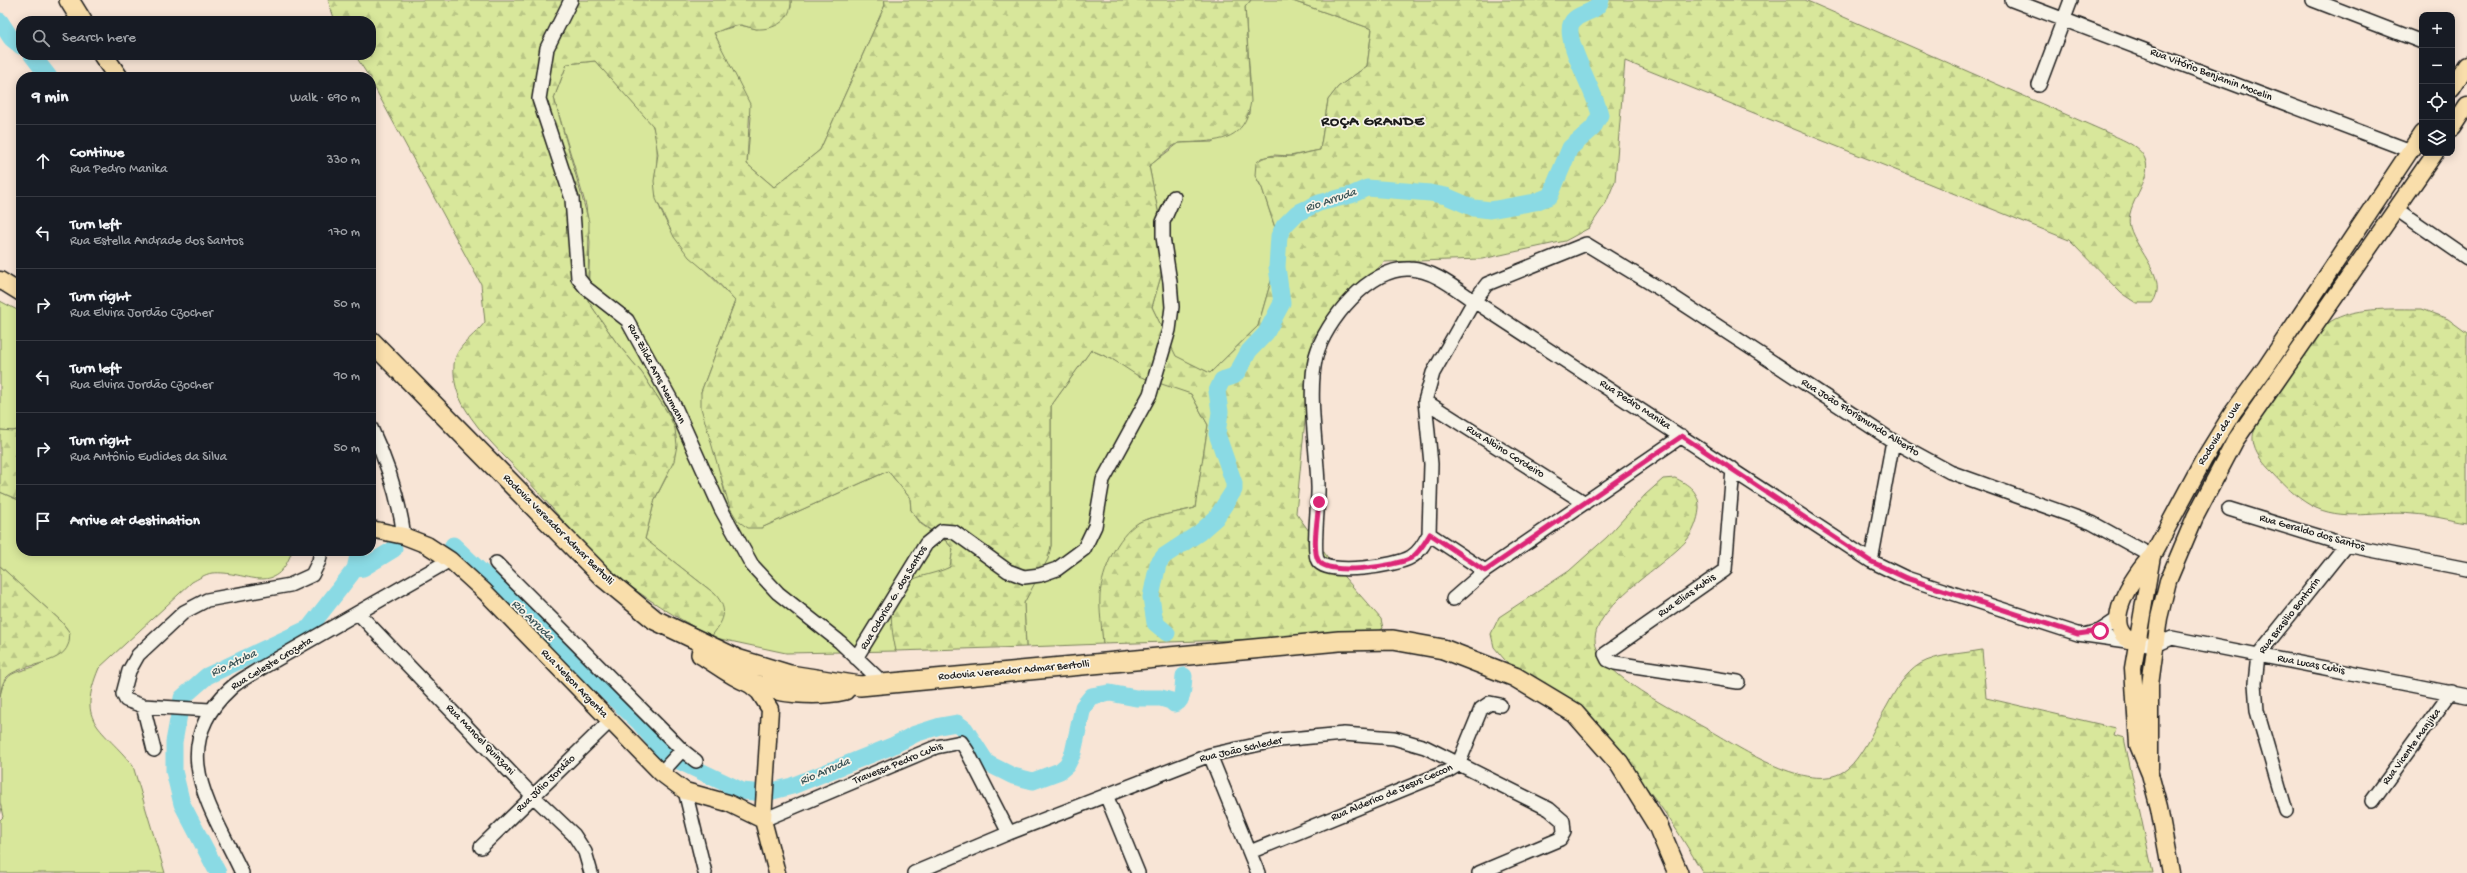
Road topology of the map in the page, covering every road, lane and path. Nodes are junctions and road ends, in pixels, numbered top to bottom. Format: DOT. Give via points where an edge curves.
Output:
graph roads {
  1 [pos="69,0"];
  2 [pos="571,0"];
  3 [pos="2012,0"];
  4 [pos="2071,0"];
  5 [pos="2313,0"];
  6 [pos="79,16"];
  7 [pos="2064,19"];
  8 [pos="2419,41"];
  9 [pos="106,60"];
  10 [pos="2467,65"];
  11 [pos="115,72"];
  12 [pos="2455,84"];
  13 [pos="2039,85"];
  14 [pos="2467,105"];
  15 [pos="2455,123"];
  16 [pos="2419,139"];
  17 [pos="2411,151"];
  18 [pos="2433,156"];
  19 [pos="1174,197"];
  20 [pos="2396,209"];
  21 [pos="2467,258"];
  22 [pos="0,280"];
  23 [pos="16,290"];
  24 [pos="1474,301"];
  25 [pos="376,346"];
  26 [pos="1425,401"];
  27 [pos="1682,436"];
  28 [pos="376,439"];
  29 [pos="1893,441"];
  30 [pos="1733,469"];
  31 [pos="1585,503"];
  32 [pos="2229,509"];
  33 [pos="376,530"];
  34 [pos="1430,534"];
  35 [pos="404,536"];
  36 [pos="2346,545"];
  37 [pos="320,556"];
  38 [pos="2152,556"];
  39 [pos="450,560"];
  40 [pos="1870,561"];
  41 [pos="496,563"];
  42 [pos="2467,569"];
  43 [pos="1485,571"];
  44 [pos="1453,599"];
  45 [pos="358,613"];
  46 [pos="2118,619"];
  47 [pos="655,620"];
  48 [pos="2078,634"];
  49 [pos="2137,643"];
  50 [pos="2156,645"];
  51 [pos="2258,655"];
  52 [pos="856,658"];
  53 [pos="747,682"];
  54 [pos="1738,682"];
  55 [pos="884,684"];
  56 [pos="860,686"];
  57 [pos="786,691"];
  58 [pos="2452,692"];
  59 [pos="2467,696"];
  60 [pos="1500,704"];
  61 [pos="143,706"];
  62 [pos="770,709"];
  63 [pos="210,710"];
  64 [pos="610,721"];
  65 [pos="154,750"];
  66 [pos="682,750"];
  67 [pos="1210,755"];
  68 [pos="696,762"];
  69 [pos="1458,765"];
  70 [pos="661,773"];
  71 [pos="2150,774"];
  72 [pos="685,791"];
  73 [pos="1106,795"];
  74 [pos="533,796"];
  75 [pos="2372,801"];
  76 [pos="2286,811"];
  77 [pos="763,820"];
  78 [pos="1009,833"];
  79 [pos="481,847"];
  80 [pos="1250,852"];
  81 [pos="242,873"];
  82 [pos="591,873"];
  83 [pos="705,873"];
  84 [pos="778,873"];
  85 [pos="914,873"];
  86 [pos="1138,873"];
  87 [pos="1258,873"];
  88 [pos="1479,873"];
  89 [pos="1678,873"];
  90 [pos="2171,873"];
  1 -- 6 [label="highway"];
  2 -- 52 [label="street, Rua Zilda Arns Neumann" via="547,48 539,99 572,199 578,278 586,288 627,320 675,407 721,509 752,565 778,593 840,642"];
  3 -- 7 [label="street, Rua Vitório Benjamin Mocelin"];
  4 -- 7 [label="street"];
  5 -- 8 [label="street"];
  7 -- 13 [label="street"];
  7 -- 17 [label="street, Rua Vitório Benjamin Mocelin"];
  9 -- 11 [label="highway"];
  10 -- 12 [label="main road"];
  14 -- 15 [label="main road"];
  16 -- 17 [label="main road, Rodovia da Uva"];
  17 -- 38 [label="main road, Rodovia da Uva" via="2233,412 2201,464"];
  18 -- 20 [label="main road, Rodovia da Uva"];
  19 -- 52 [label="street, Rua Odorico G. dos Santos" via="1163,222 1170,282 1170,330 1150,394 1103,480 1095,526 1084,549 1057,570 1024,577 1008,571 954,532 942,532 926,544"];
  20 -- 21 [label="street"];
  20 -- 50 [label="main road, Rodovia da Uva" via="2259,405 2214,478 2168,581 2159,618"];
  22 -- 23 [label="main road"];
  24 -- 26 [label="street" via="1433,373"];
  24 -- 27 [label="street, Rua Pedro Manika"];
  24 -- 29 [label="street, Rua João Florismundo Alberto" via="1487,284 1586,244 1670,295"];
  24 -- 34 [label="street, Rua Pedro Manika" via="1440,278 1410,268 1387,274 1346,303 1330,324 1316,357 1313,397 1319,502 1317,560 1332,569 1400,563 1421,549"];
  25 -- 47 [label="highway, Rodovia Vereador Admar Bertolli" via="604,578"];
  26 -- 31 [label="street, Rua Albino Cordeiro"];
  26 -- 34 [label="street" via="1431,464"];
  27 -- 30 [label="street, Rua Pedro Manika"];
  27 -- 31 [label="street"];
  28 -- 35 [label="street" via="400,505"];
  29 -- 38 [label="street, Rua João Florismundo Alberto" via="1950,472 2092,523"];
  29 -- 40 [label="street"];
  30 -- 40 [label="street, Rua Pedro Manika"];
  30 -- 54 [label="street, Rua Elias Kubis" via="1725,570 1605,654 1608,660 1615,663"];
  31 -- 43 [label="street"];
  32 -- 36 [label="street, Rua Geraldo dos Santos"];
  33 -- 35 [label="main road, Rua Nelson Argenta"];
  34 -- 43 [label="street"];
  35 -- 39 [label="main road, Rua Nelson Argenta" via="427,544"];
  36 -- 42 [label="street, Rua Geraldo dos Santos"];
  36 -- 51 [label="street, Rua Brasilio Bontorin"];
  37 -- 61 [label="street" via="312,575 290,584 207,600 184,612 138,655 129,671 123,694 126,700"];
  38 -- 46 [label="main road" via="2130,582"];
  38 -- 49 [label="main road, Rodovia da Uva"];
  39 -- 45 [label="street, Rua Celeste Crozeta"];
  39 -- 64 [label="main road, Rua Nelson Argenta" via="485,592"];
  40 -- 48 [label="street, Rua Pedro Manika" via="1906,578"];
  41 -- 66 [label="street"];
  43 -- 44 [label="street"];
  45 -- 63 [label="street, Rua Celeste Crozeta" via="252,673 231,688"];
  45 -- 74 [label="street, Rua Manoel Quinzani"];
  46 -- 48 [label="street, Rua Pedro Manika" via="2100,631"];
  46 -- 49 [label="main road" via="2124,637"];
  47 -- 53 [label="highway" via="686,645"];
  47 -- 56 [label="highway, Rodovia Vereador Admar Bertolli" via="738,659 790,675"];
  48 -- 49 [label="street, Rua Pedro Manika"];
  49 -- 50 [label="street, Rua Pedro Manika"];
  49 -- 71 [label="main road, Rodovia da Uva" via="2133,668 2138,745"];
  50 -- 51 [label="street, Rua Lucas Cubis" via="2172,638"];
  50 -- 71 [label="main road, Rodovia da Uva" via="2150,685"];
  51 -- 58 [label="street, Rua Lucas Cubis"];
  51 -- 76 [label="street, Rua Brasilio Bontorin" via="2256,711"];
  52 -- 55 [label="street, Rua Zilda Arns Neumann"];
  53 -- 57 [label="highway"];
  53 -- 62 [label="main road" via="759,692"];
  55 -- 56 [label="highway, Rodovia Vereador Admar Bertolli"];
  55 -- 89 [label="highway, Rodovia Vereador Admar Bertolli" via="1339,641 1393,640 1443,649 1515,677 1574,713 1619,763 1658,826"];
  56 -- 57 [label="highway" via="815,694"];
  57 -- 62 [label="main road"];
  58 -- 59 [label="street, Rua Lucas Cubis"];
  58 -- 75 [label="street, Rua Vicente Manjika"];
  60 -- 69 [label="street, Rua Alderico de Jesus Ceccon" via="1490,703 1482,709"];
  61 -- 63 [label="street" via="191,711"];
  61 -- 65 [label="street"];
  62 -- 77 [label="main road"];
  63 -- 81 [label="street, Rua Celeste Crozeta" via="198,736 196,760 200,783"];
  64 -- 70 [label="main road, Rua Nelson Argenta"];
  64 -- 74 [label="street, Rua Júlio Jordão"];
  66 -- 68 [label="street"];
  66 -- 70 [label="street"];
  67 -- 69 [label="street, Rua João Schleder" via="1279,740 1344,734 1394,738 1425,747"];
  67 -- 73 [label="street, Rua João Schleder"];
  67 -- 80 [label="street"];
  69 -- 80 [label="street, Rua Alderico de Jesus Ceccon"];
  69 -- 88 [label="street, Rua João Schleder" via="1499,782 1549,809 1563,821 1564,832 1560,839"];
  70 -- 72 [label="main road, Rua Nelson Argenta"];
  71 -- 90 [label="main road, Rodovia da Uva"];
  72 -- 77 [label="main road, Rua Nelson Argenta" via="728,803"];
  72 -- 83 [label="street"];
  73 -- 78 [label="street, Rua João Schleder"];
  73 -- 86 [label="street"];
  74 -- 79 [label="street, Rua Júlio Jordão"];
  74 -- 82 [label="street, Rua Manoel Quinzani" via="574,835 585,852"];
  77 -- 78 [label="street, Travessa Pedro Cubis" via="936,747 961,742"];
  77 -- 84 [label="main road"];
  78 -- 85 [label="street, Rua João Schleder"];
  80 -- 87 [label="street"];
}
